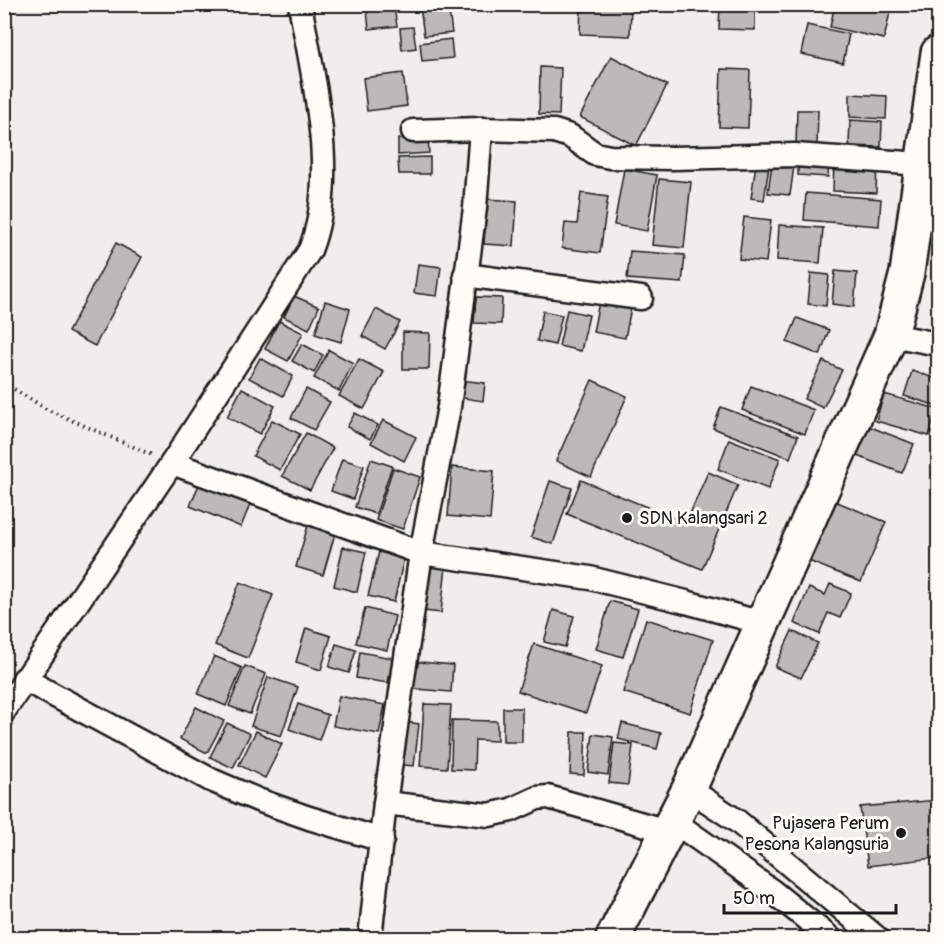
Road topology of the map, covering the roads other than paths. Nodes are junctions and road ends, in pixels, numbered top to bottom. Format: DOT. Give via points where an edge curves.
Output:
graph roads {
  1 [pos="300,4"];
  2 [pos="939,53"];
  3 [pos="481,129"];
  4 [pos="413,131"];
  5 [pos="922,164"];
  6 [pos="465,275"];
  7 [pos="641,298"];
  8 [pos="891,336"];
  9 [pos="939,344"];
  10 [pos="172,463"];
  11 [pos="421,553"];
  12 [pos="762,623"];
  13 [pos="24,679"];
  14 [pos="4,711"];
  15 [pos="689,789"];
  16 [pos="386,803"];
  17 [pos="670,826"];
  18 [pos="382,840"];
  19 [pos="370,939"];
  20 [pos="613,939"];
  21 [pos="830,939"];
  22 [pos="877,939"];
  1 -- 10 [label="street" via="323,153 317,233 294,276"];
  2 -- 5 [label="main road"];
  3 -- 4 [label="street"];
  3 -- 5 [label="street" via="554,131 578,141 595,154 610,157 795,154"];
  3 -- 6 [label="street"];
  5 -- 8 [label="main road" via="907,273"];
  6 -- 7 [label="street"];
  6 -- 11 [label="street" via="449,407"];
  8 -- 9 [label="street"];
  8 -- 12 [label="main road"];
  10 -- 11 [label="street"];
  10 -- 13 [label="street"];
  11 -- 12 [label="street" via="590,578"];
  11 -- 16 [label="street"];
  12 -- 15 [label="main road"];
  13 -- 14 [label="street"];
  13 -- 18 [label="street" via="211,780 298,814"];
  15 -- 17 [label="main road"];
  15 -- 22 [label="street" via="737,821"];
  16 -- 17 [label="street" via="489,814 548,797"];
  16 -- 18 [label="street"];
  17 -- 20 [label="main road"];
  17 -- 21 [label="street" via="772,891"];
  18 -- 19 [label="street"];
}
